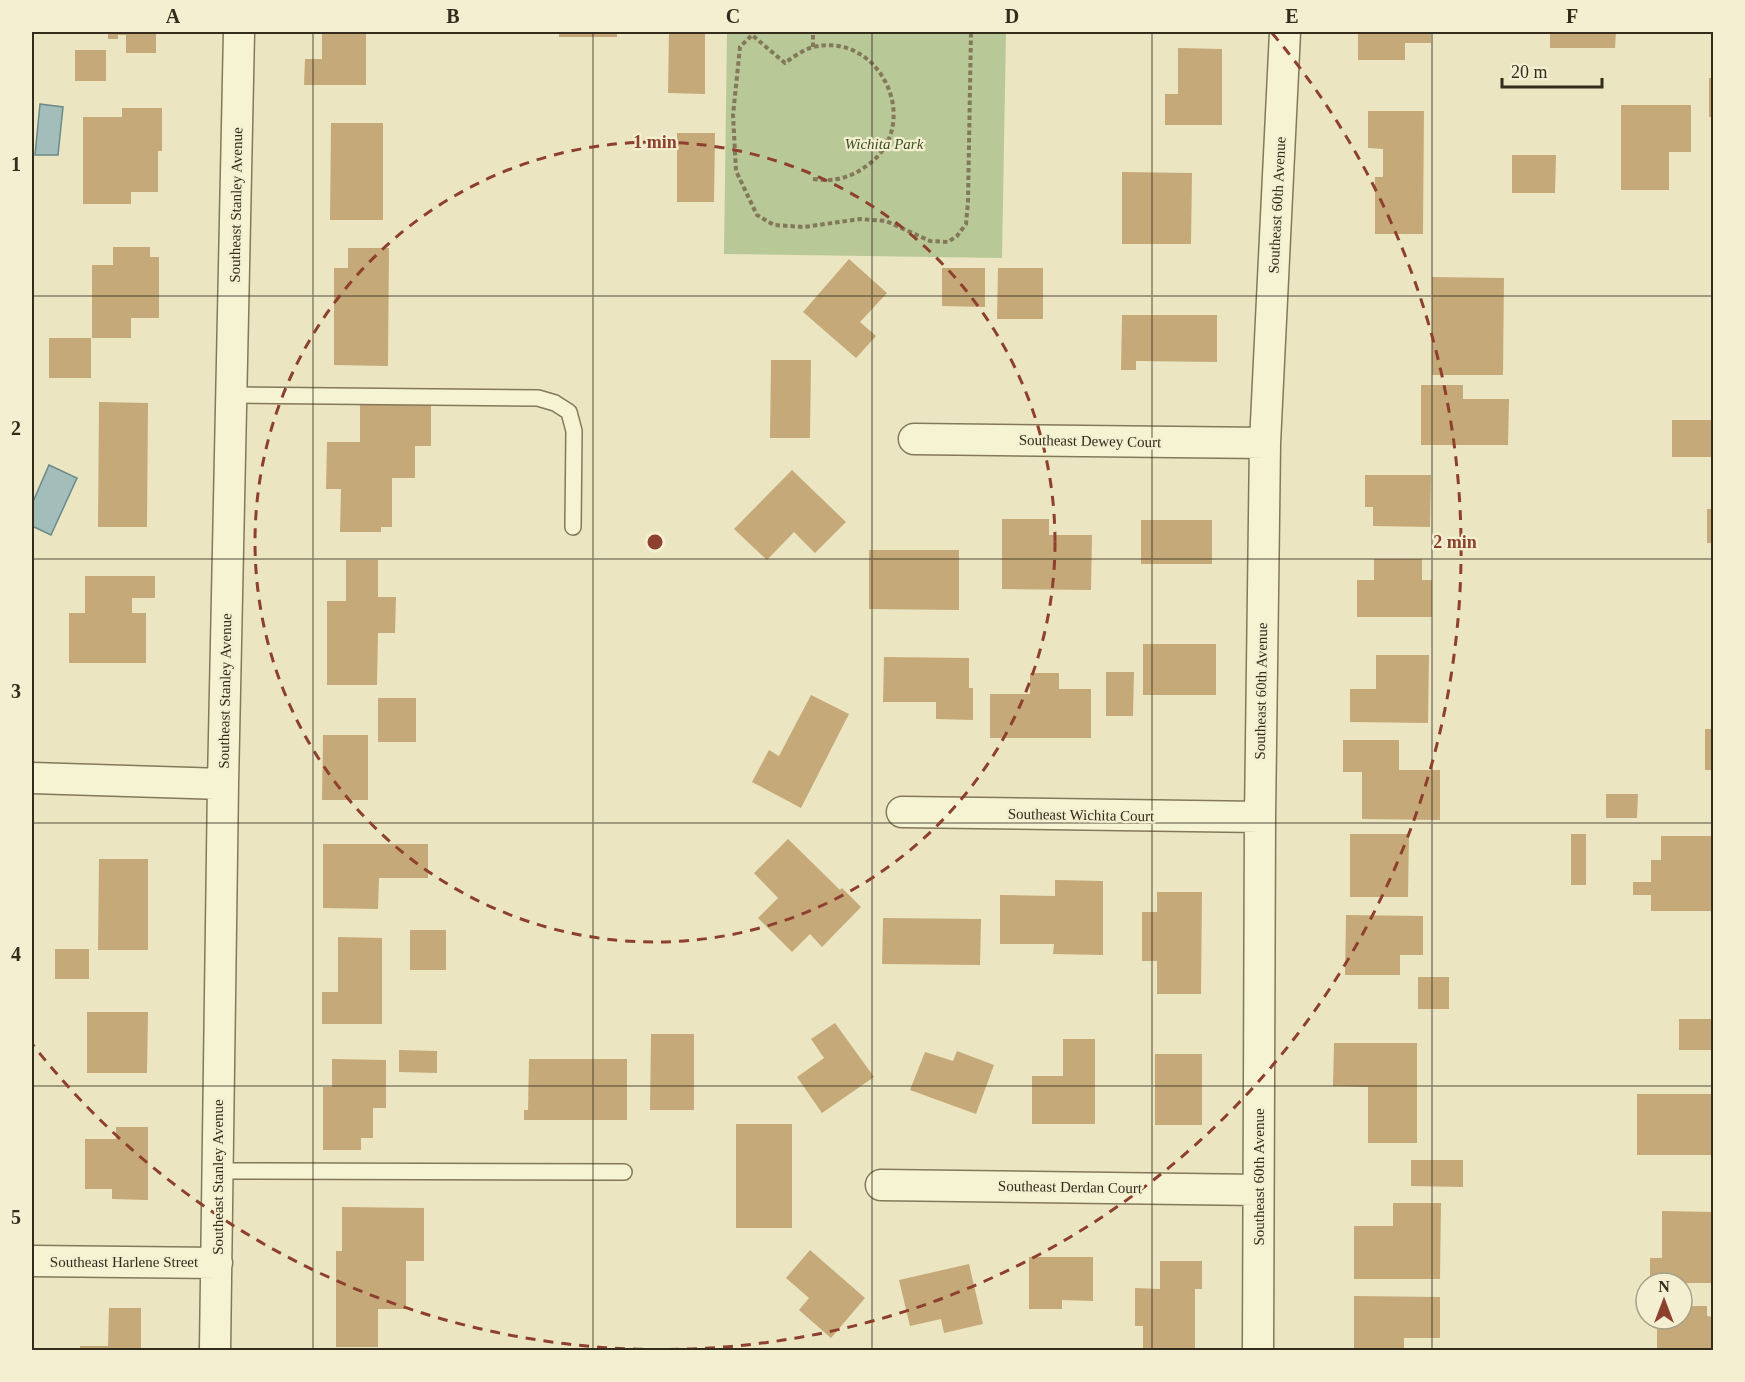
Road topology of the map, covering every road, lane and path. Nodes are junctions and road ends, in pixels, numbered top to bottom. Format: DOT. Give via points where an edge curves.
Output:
graph roads {
  1 [pos="239,32"];
  2 [pos="813,32"];
  3 [pos="971,32"];
  4 [pos="1285,32"];
  5 [pos="813,47"];
  6 [pos="813,179"];
  7 [pos="232,395"];
  8 [pos="914,439"];
  9 [pos="1265,443"];
  10 [pos="573,527"];
  11 [pos="32,778"];
  12 [pos="223,784"];
  13 [pos="902,812"];
  14 [pos="1260,817"];
  15 [pos="217,1171"];
  16 [pos="624,1172"];
  17 [pos="881,1185"];
  18 [pos="1258,1190"];
  19 [pos="32,1261"];
  20 [pos="217,1263"];
  21 [pos="215,1350"];
  22 [pos="1258,1350"];
  1 -- 7 [label="street, Southeast Stanley Avenue"];
  2 -- 5 [label="path"];
  3 -- 5 [label="path" via="966,224 948,242 930,241 886,221 860,219 794,226 774,225 757,215 736,171 732,116 740,47 752,35 785,63"];
  4 -- 9 [label="street, Southeast 60th Avenue"];
  5 -- 6 [label="path" via="854,50 870,60 884,76 892,98 893,122 888,143 860,172 842,179"];
  7 -- 10 [label="lane" via="538,398 555,403 569,412 574,431"];
  7 -- 12 [label="street, Southeast Stanley Avenue"];
  8 -- 9 [label="street, Southeast Dewey Court"];
  9 -- 14 [label="street, Southeast 60th Avenue"];
  11 -- 12 [label="street"];
  12 -- 15 [label="street, Southeast Stanley Avenue"];
  13 -- 14 [label="street, Southeast Wichita Court"];
  14 -- 18 [label="street, Southeast 60th Avenue"];
  15 -- 16 [label="lane"];
  15 -- 20 [label="street, Southeast Stanley Avenue"];
  17 -- 18 [label="street, Southeast Derdan Court"];
  18 -- 22 [label="street, Southeast 60th Avenue"];
  19 -- 20 [label="street, Southeast Harlene Street"];
  20 -- 21 [label="street, Southeast Stanley Avenue"];
}
